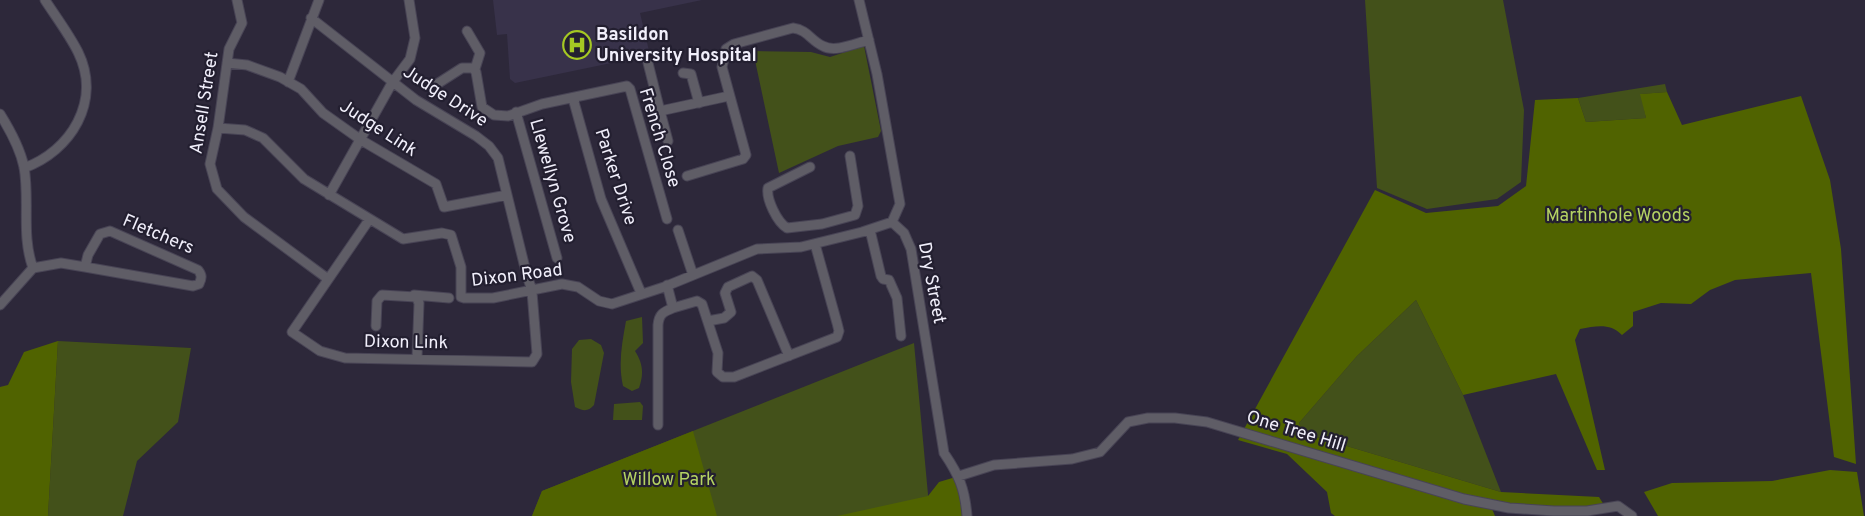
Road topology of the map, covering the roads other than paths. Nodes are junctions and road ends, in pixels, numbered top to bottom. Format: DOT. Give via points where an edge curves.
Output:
graph roads {
  1 [pos="45,0"];
  2 [pos="237,0"];
  3 [pos="320,0"];
  4 [pos="409,0"];
  5 [pos="859,0"];
  6 [pos="311,18"];
  7 [pos="467,31"];
  8 [pos="869,40"];
  9 [pos="227,63"];
  10 [pos="648,63"];
  11 [pos="475,70"];
  12 [pos="683,73"];
  13 [pos="288,82"];
  14 [pos="392,83"];
  15 [pos="437,84"];
  16 [pos="730,96"];
  17 [pos="576,97"];
  18 [pos="699,102"];
  19 [pos="660,111"];
  20 [pos="516,112"];
  21 [pos="2,120"];
  22 [pos="218,128"];
  23 [pos="361,140"];
  24 [pos="668,141"];
  25 [pos="850,156"];
  26 [pos="810,167"];
  27 [pos="24,168"];
  28 [pos="687,176"];
  29 [pos="329,195"];
  30 [pos="507,195"];
  31 [pos="667,219"];
  32 [pos="369,220"];
  33 [pos="835,222"];
  34 [pos="892,222"];
  35 [pos="678,230"];
  36 [pos="870,230"];
  37 [pos="839,238"];
  38 [pos="815,244"];
  39 [pos="557,258"];
  40 [pos="85,267"];
  41 [pos="33,268"];
  42 [pos="693,275"];
  43 [pos="328,280"];
  44 [pos="667,285"];
  45 [pos="532,291"];
  46 [pos="641,293"];
  47 [pos="414,296"];
  48 [pos="449,298"];
  49 [pos="0,305"];
  50 [pos="673,308"];
  51 [pos="708,321"];
  52 [pos="376,326"];
  53 [pos="901,336"];
  54 [pos="789,356"];
  55 [pos="417,358"];
  56 [pos="658,425"];
  57 [pos="959,476"];
  58 [pos="968,516"];
  59 [pos="1632,516"];
  1 -- 27 [label="street" via="78,53 85,72 86,97 74,131 56,151"];
  2 -- 9 [label="street, Ansell Street" via="242,23 229,49"];
  3 -- 6 [label="street"];
  4 -- 14 [label="street" via="415,38 410,59"];
  5 -- 8 [label="street"];
  6 -- 13 [label="street"];
  6 -- 14 [label="street, Judge Drive"];
  7 -- 11 [label="street" via="480,53"];
  8 -- 16 [label="street" via="832,49 822,46 802,29 794,28 734,44 726,49 722,66"];
  8 -- 34 [label="street" via="900,204"];
  9 -- 13 [label="street, Judge Link" via="247,65"];
  9 -- 22 [label="street, Ansell Street"];
  10 -- 19 [label="street"];
  11 -- 15 [label="street" via="462,68"];
  11 -- 20 [label="street" via="482,107 498,116"];
  12 -- 18 [label="street" via="691,74"];
  13 -- 23 [label="street, Judge Link" via="301,89 323,113"];
  14 -- 23 [label="street"];
  14 -- 30 [label="street, Judge Drive" via="489,146 498,158"];
  16 -- 18 [label="street"];
  16 -- 28 [label="street" via="746,155 744,159"];
  17 -- 20 [label="street"];
  17 -- 31 [label="street, French Close" via="622,86 630,89"];
  17 -- 46 [label="street, Parker Drive" via="574,102 601,199"];
  18 -- 19 [label="street"];
  19 -- 24 [label="street"];
  20 -- 39 [label="street, Llewellyn Grove"];
  21 -- 27 [label="street" via="16,143"];
  22 -- 29 [label="street, Dixon Road" via="245,130 263,138 304,179"];
  22 -- 43 [label="street, Ansell Street" via="210,164 217,189 244,217"];
  23 -- 29 [label="street"];
  23 -- 30 [label="street, Judge Link" via="436,184 444,207"];
  25 -- 33 [label="street" via="858,209 852,217"];
  26 -- 33 [label="street" via="768,188 779,221 787,228"];
  27 -- 41 [label="street" via="26,250"];
  29 -- 32 [label="street, Dixon Road"];
  30 -- 45 [label="street, Judge Drive"];
  32 -- 43 [label="street, Dixon Link"];
  32 -- 45 [label="street, Dixon Road" via="403,239 442,233 452,235 461,267 461,297 493,298"];
  33 -- 37 [label="street"];
  34 -- 36 [label="street, Dixon Road"];
  34 -- 57 [label="street, Dry Street" via="904,233 911,249 944,453"];
  35 -- 42 [label="street"];
  36 -- 37 [label="street, Dixon Road"];
  36 -- 53 [label="street" via="881,276 889,280 897,298"];
  37 -- 38 [label="street, Dixon Road"];
  38 -- 42 [label="street, Dixon Road" via="757,249"];
  38 -- 54 [label="street" via="839,334 834,339"];
  40 -- 40 [label="street, Fletchers" via="100,234 110,231 198,270 201,279 193,286"];
  40 -- 41 [label="street, Fletchers" via="61,263"];
  41 -- 49 [label="street"];
  42 -- 44 [label="street, Dixon Road"];
  43 -- 55 [label="street, Dixon Link" via="292,332 335,357"];
  44 -- 46 [label="street, Dixon Road"];
  44 -- 50 [label="street"];
  45 -- 46 [label="street, Dixon Road" via="554,284 570,284 599,301 612,304"];
  45 -- 55 [label="street, Dixon Link" via="536,354 532,362"];
  47 -- 48 [label="street"];
  47 -- 52 [label="street" via="380,297"];
  47 -- 55 [label="street" via="419,304"];
  50 -- 51 [label="street" via="700,301"];
  50 -- 56 [label="street" via="662,313 658,325"];
  51 -- 54 [label="street" via="718,353 717,372 723,377 734,377"];
  51 -- 54 [label="street" via="724,318 731,312 726,293 728,287 752,276 757,280"];
  57 -- 58 [label="street, Dry Street"];
  57 -- 59 [label="street, One Tree Hill" via="994,465 1072,459 1100,452 1128,422 1175,418 1214,424 1343,464 1509,508 1554,512 1618,506"];
}
